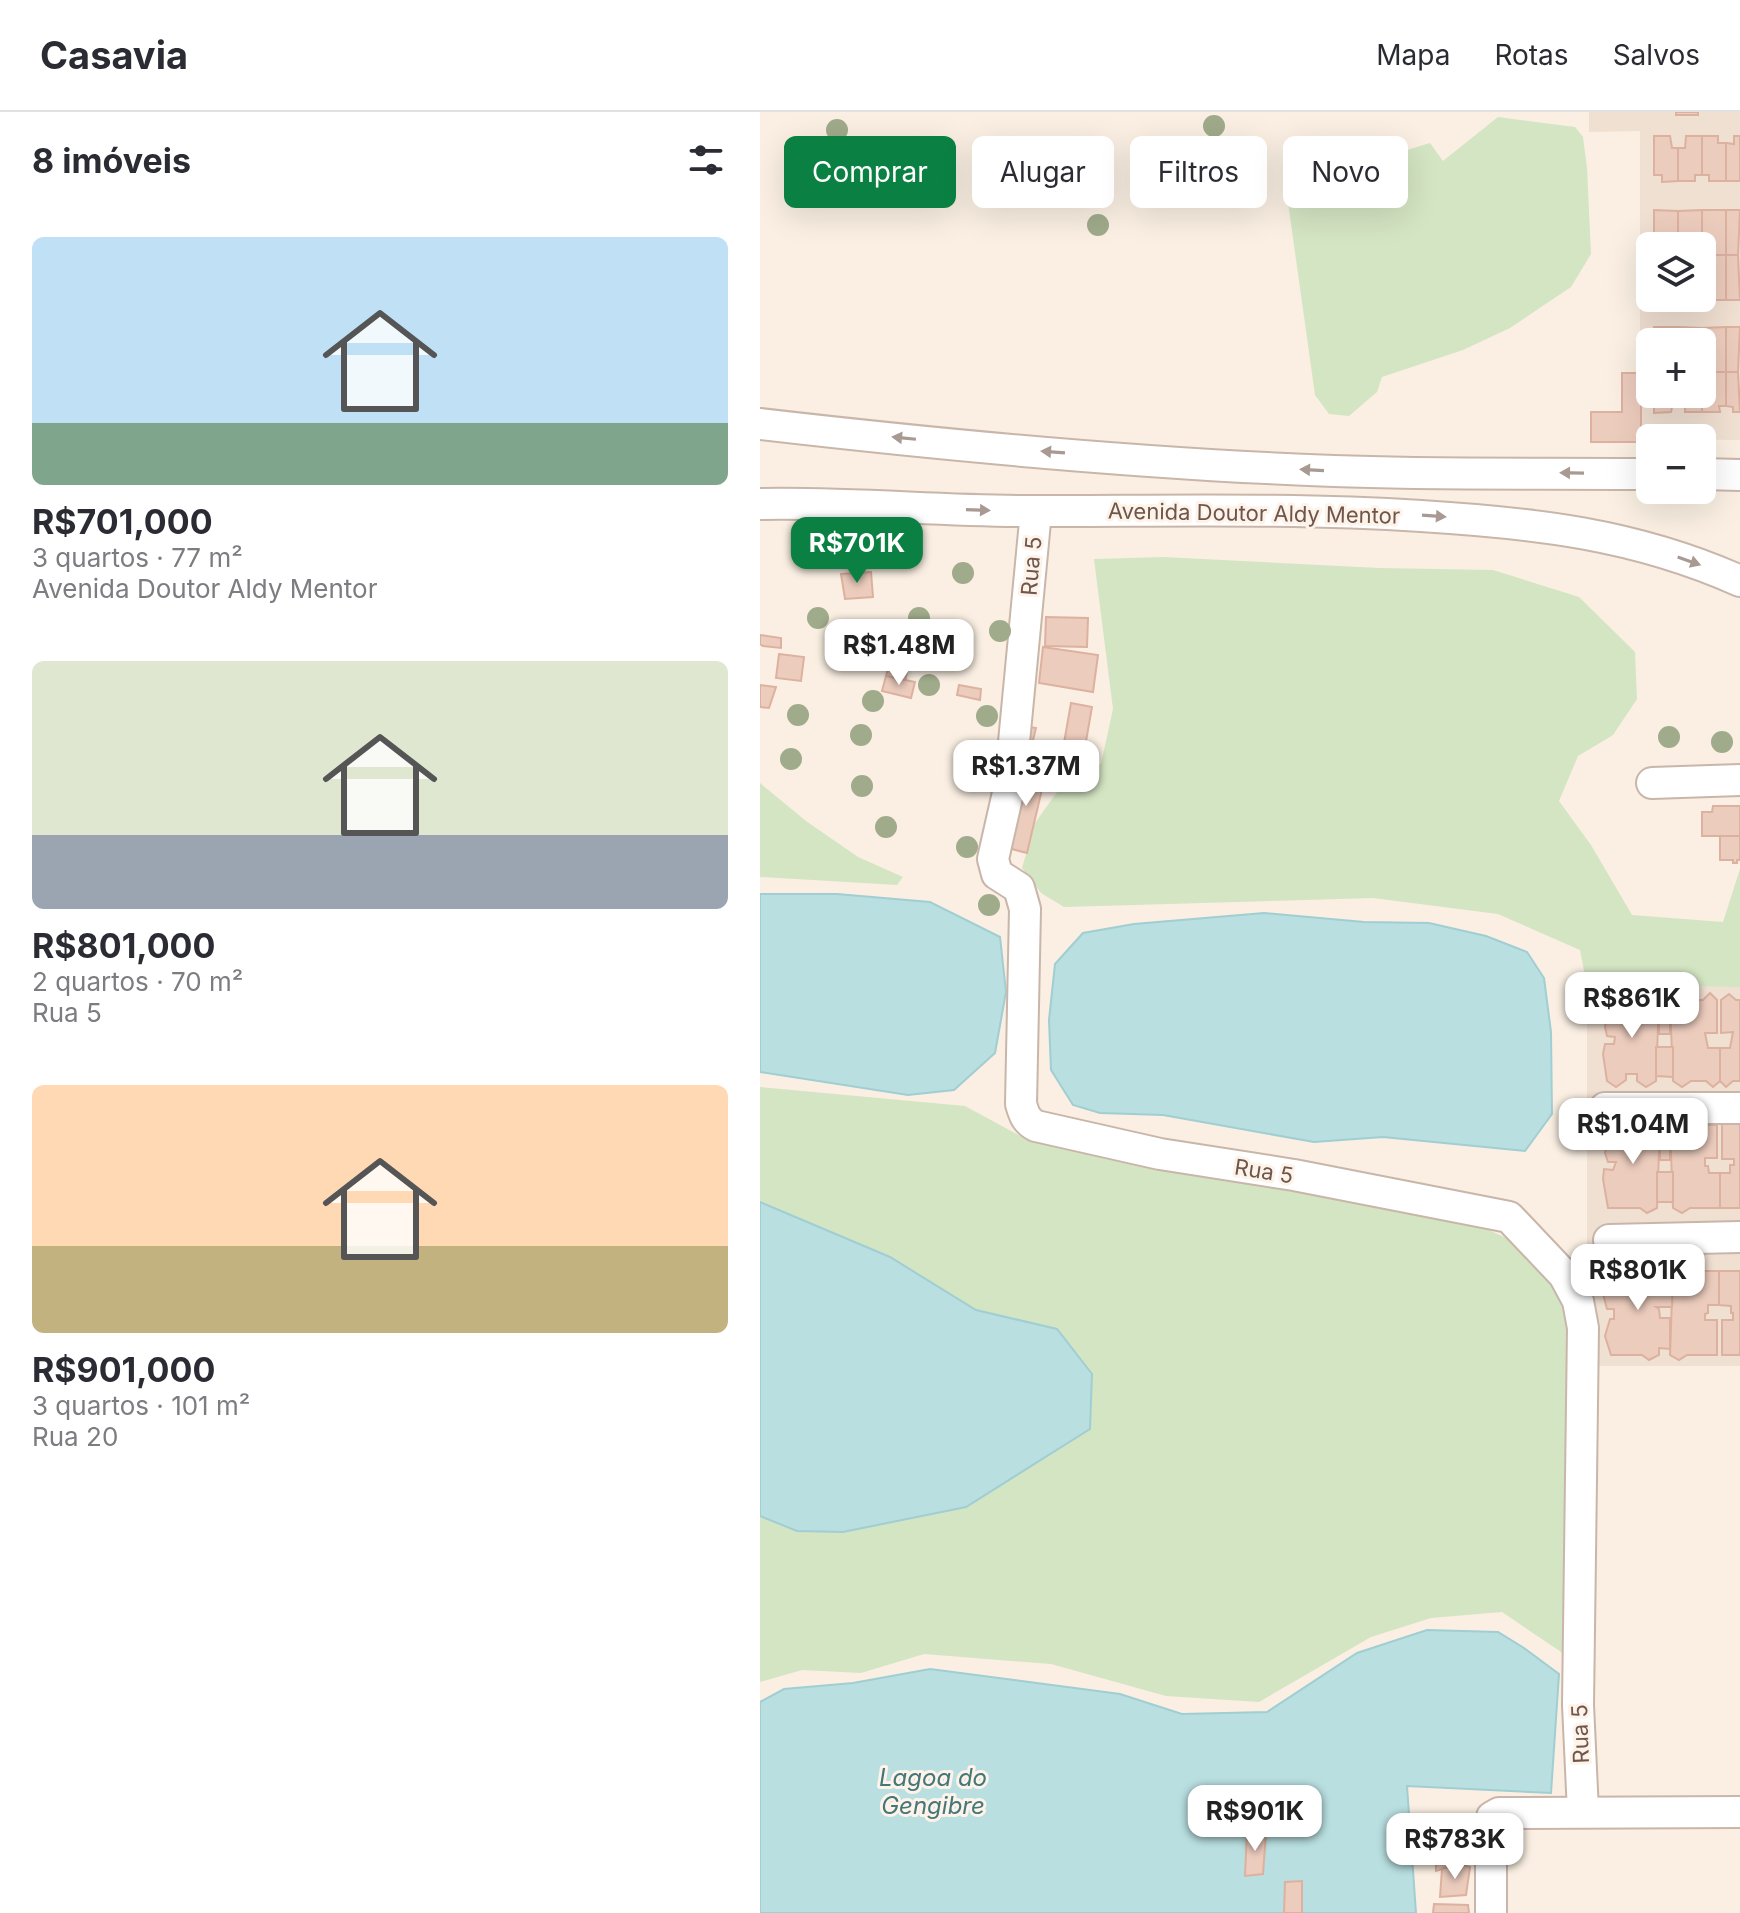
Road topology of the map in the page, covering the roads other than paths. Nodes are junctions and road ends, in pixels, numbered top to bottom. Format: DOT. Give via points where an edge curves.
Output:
graph roads {
  1 [pos="768,430"];
  2 [pos="1636,474"];
  3 [pos="1716,474"];
  4 [pos="1740,475"];
  5 [pos="766,500"];
  6 [pos="1036,511"];
  7 [pos="1740,581"];
  8 [pos="1740,780"];
  9 [pos="1652,783"];
  10 [pos="1605,1108"];
  11 [pos="1740,1108"];
  12 [pos="1740,1237"];
  13 [pos="1609,1240"];
  14 [pos="1583,1812"];
  15 [pos="1740,1812"];
  16 [pos="1491,1913"];
  2 -- 1 [label="street, Avenida Doutor Aldy Mentor, one-way" via="1234,466"];
  3 -- 4 [label="street"];
  5 -- 6 [label="street, Avenida Doutor Aldy Mentor, one-way"];
  6 -- 7 [label="street, Avenida Doutor Aldy Mentor, one-way" via="1349,511 1506,521 1595,534"];
  6 -- 14 [label="street, Rua 5" via="1010,784 993,859 997,874 1019,888 1025,909 1024,1114 1036,1126 1160,1154 1509,1217 1564,1275 1583,1316 1578,1705"];
  8 -- 9 [label="street"];
  10 -- 11 [label="street"];
  12 -- 13 [label="street"];
  14 -- 15 [label="street"];
  14 -- 16 [label="street" via="1492,1817"];
}
